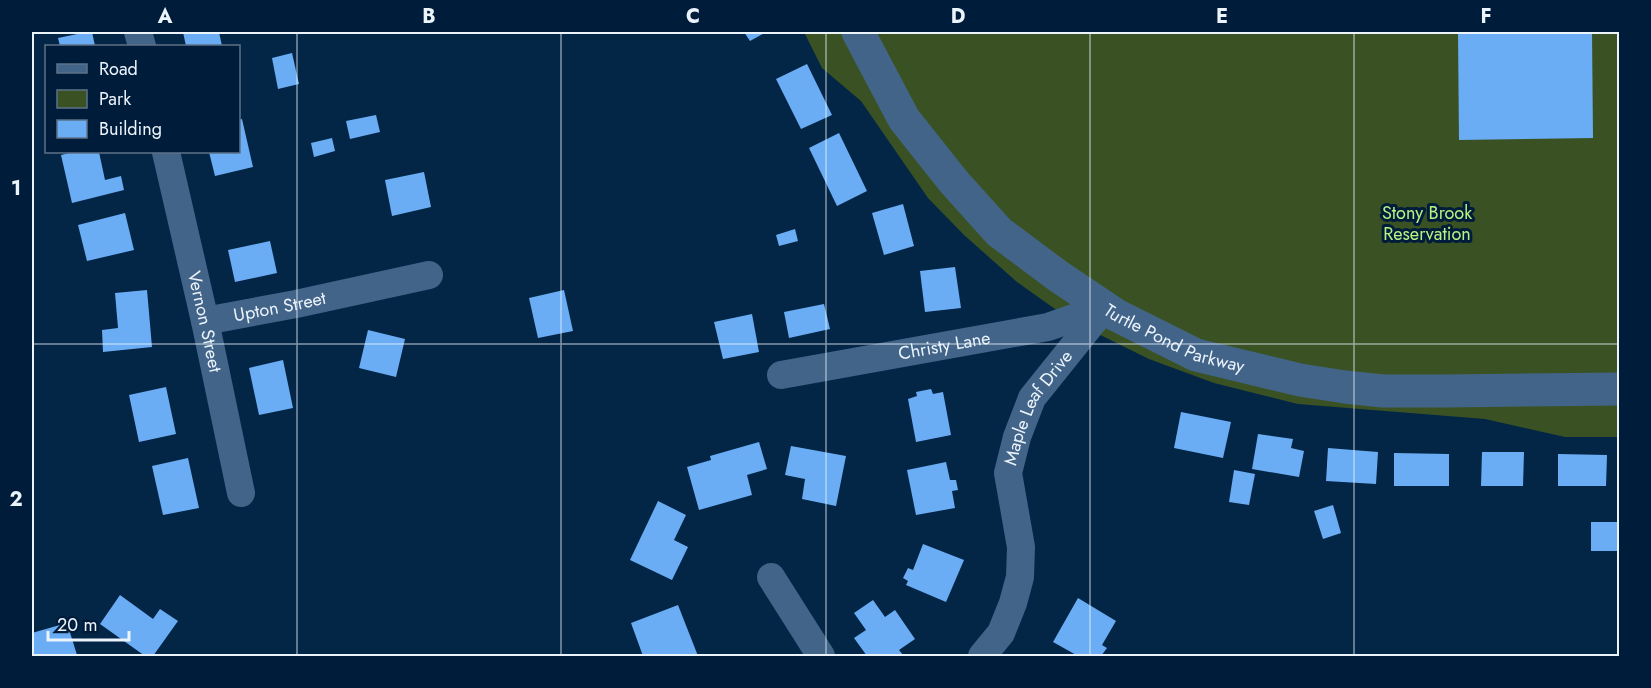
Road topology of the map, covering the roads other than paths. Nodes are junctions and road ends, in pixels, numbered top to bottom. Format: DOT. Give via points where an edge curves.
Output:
graph roads {
  1 [pos="858,32"];
  2 [pos="166,153"];
  3 [pos="429,274"];
  4 [pos="1105,307"];
  5 [pos="206,321"];
  6 [pos="781,375"];
  7 [pos="1620,389"];
  8 [pos="241,493"];
  9 [pos="771,577"];
  10 [pos="821,657"];
  11 [pos="982,657"];
  1 -- 4 [label="main road, Turtle Pond Parkway" via="904,119 954,182 999,232"];
  2 -- 5 [label="street, Vernon Street"];
  3 -- 5 [label="street, Upton Street"];
  4 -- 6 [label="street, Christy Lane" via="1048,327"];
  4 -- 7 [label="main road, Turtle Pond Parkway" via="1196,355 1300,380 1383,390"];
  4 -- 11 [label="street, Maple Leaf Drive" via="1032,398 1017,437 1008,473 1021,548 1020,577 1001,633"];
  5 -- 8 [label="street, Vernon Street"];
  9 -- 10 [label="street"];
}
